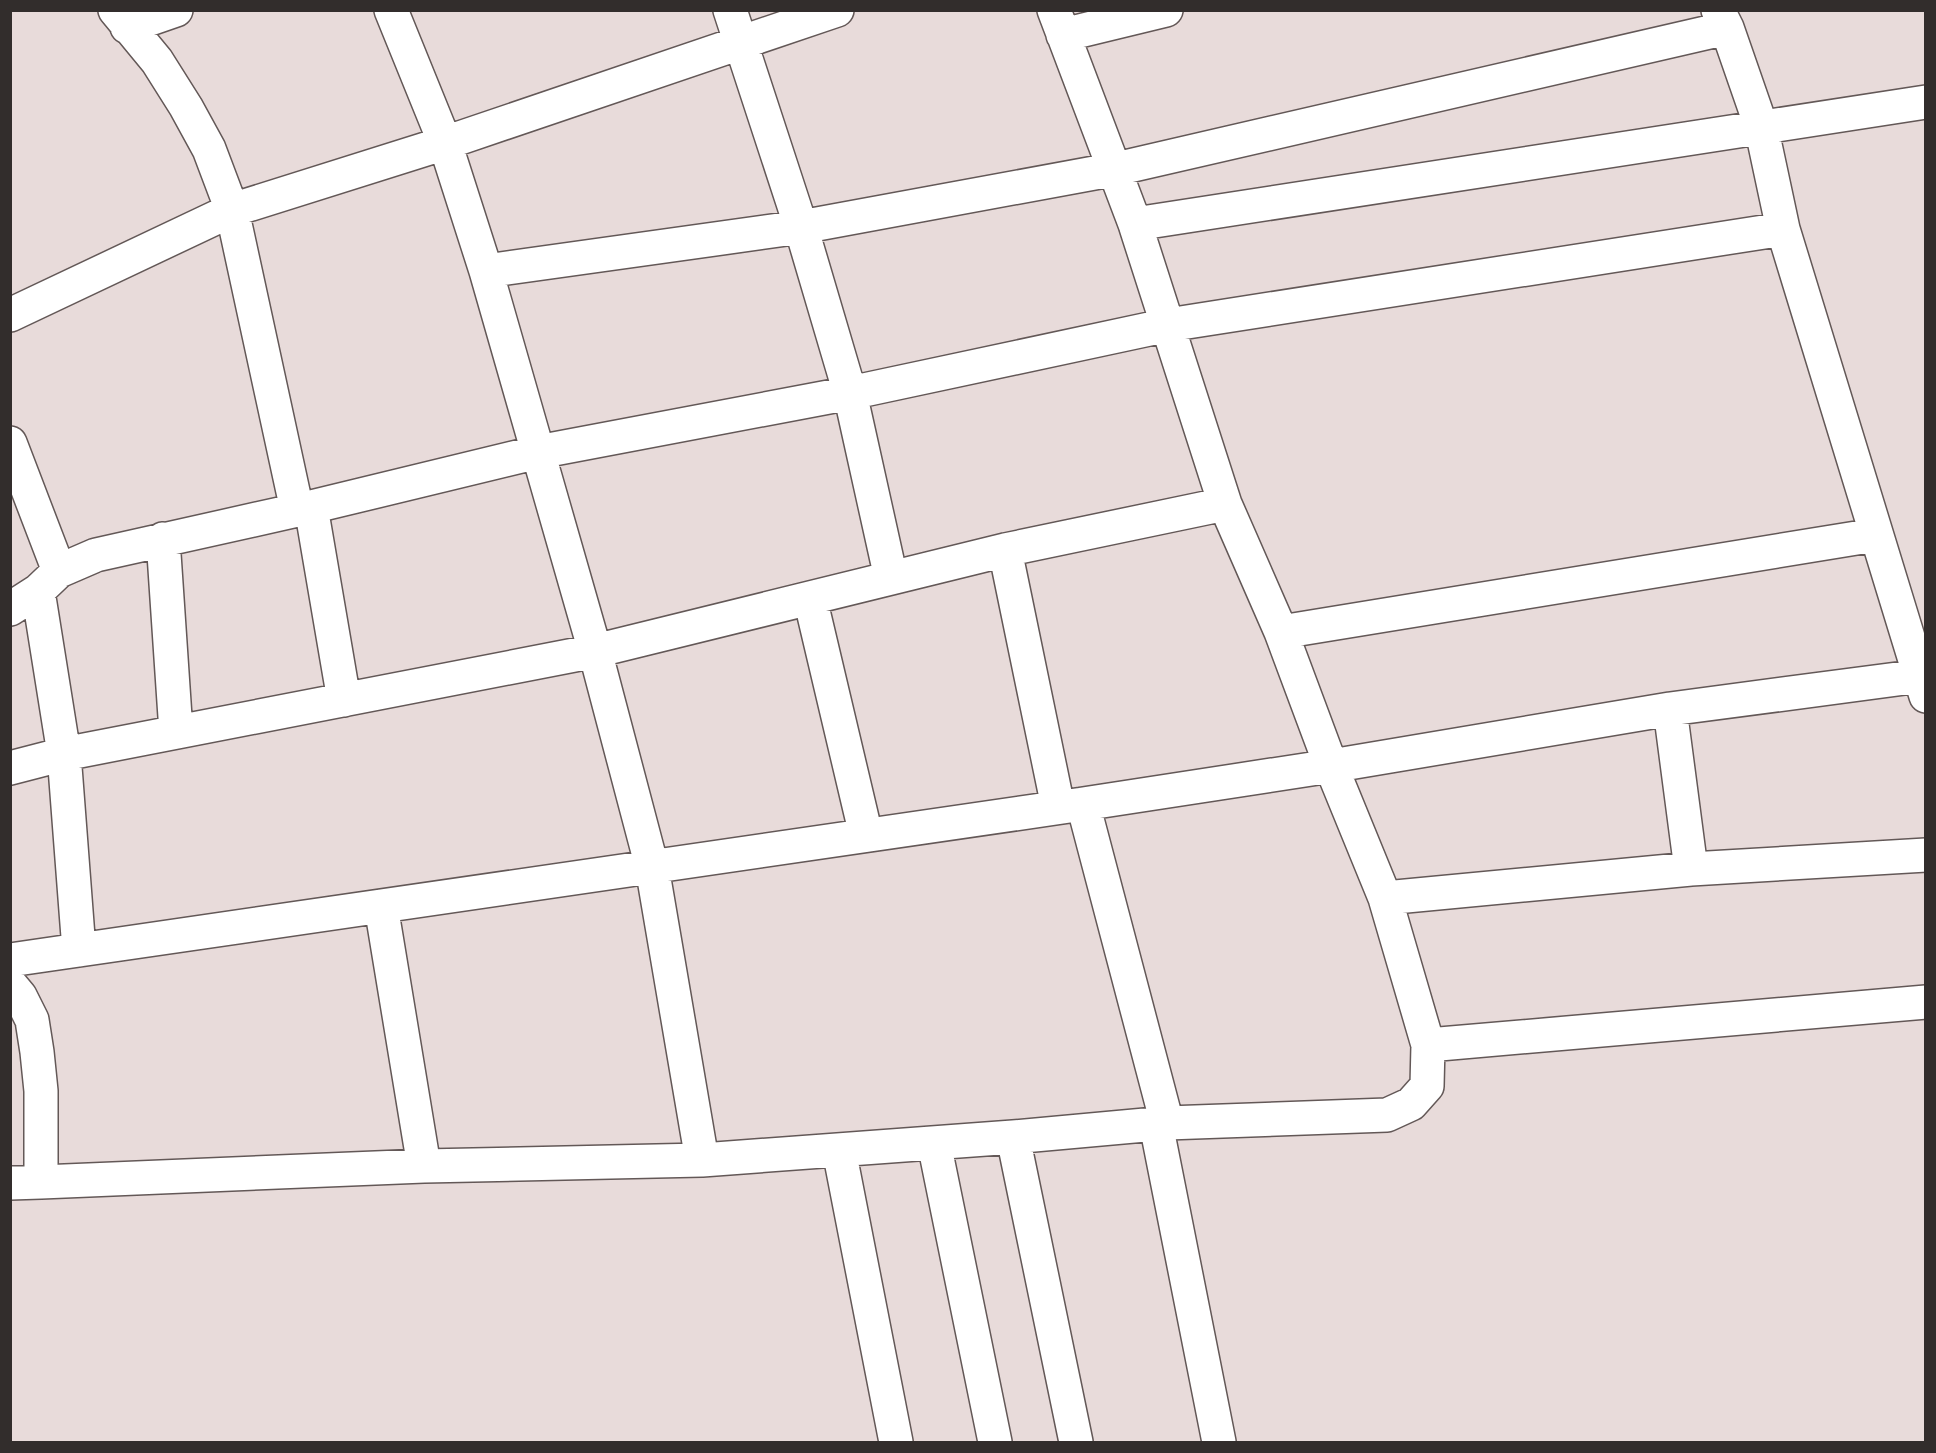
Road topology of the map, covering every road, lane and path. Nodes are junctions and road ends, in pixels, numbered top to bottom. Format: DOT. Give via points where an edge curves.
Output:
graph roads {
  1 [pos="176,10"];
  2 [pos="391,10"];
  3 [pos="730,10"];
  4 [pos="837,10"];
  5 [pos="1166,10"];
  6 [pos="121,19"];
  7 [pos="1723,20"];
  8 [pos="1058,23"];
  9 [pos="740,42"];
  10 [pos="1926,102"];
  11 [pos="1761,126"];
  12 [pos="445,142"];
  13 [pos="1116,169"];
  14 [pos="232,210"];
  15 [pos="1135,224"];
  16 [pos="801,227"];
  17 [pos="1783,229"];
  18 [pos="486,271"];
  19 [pos="10,315"];
  20 [pos="1168,325"];
  21 [pos="850,393"];
  22 [pos="10,443"];
  23 [pos="538,452"];
  24 [pos="1225,504"];
  25 [pos="304,509"];
  26 [pos="1875,535"];
  27 [pos="163,539"];
  28 [pos="1005,550"];
  29 [pos="891,578"];
  30 [pos="48,581"];
  31 [pos="810,598"];
  32 [pos="10,609"];
  33 [pos="1281,632"];
  34 [pos="595,651"];
  35 [pos="1923,686"];
  36 [pos="344,700"];
  37 [pos="1670,709"];
  38 [pos="176,732"];
  39 [pos="64,754"];
  40 [pos="1331,766"];
  41 [pos="10,768"];
  42 [pos="1071,805"];
  43 [pos="866,835"];
  44 [pos="1926,855"];
  45 [pos="652,867"];
  46 [pos="1691,869"];
  47 [pos="1385,898"];
  48 [pos="381,906"];
  49 [pos="79,950"];
  50 [pos="10,960"];
  51 [pos="10,984"];
  52 [pos="1926,1002"];
  53 [pos="1428,1045"];
  54 [pos="1162,1123"];
  55 [pos="1013,1137"];
  56 [pos="934,1143"];
  57 [pos="839,1150"];
  58 [pos="702,1160"];
  59 [pos="424,1166"];
  60 [pos="26,1182"];
  61 [pos="896,1443"];
  62 [pos="995,1443"];
  63 [pos="1076,1443"];
  64 [pos="1219,1443"];
  1 -- 6 [label="street"];
  2 -- 12 [label="street"];
  3 -- 9 [label="street"];
  4 -- 9 [label="street"];
  5 -- 8 [label="street"];
  6 -- 14 [label="street" via="157,61 186,107 209,149"];
  7 -- 11 [label="street"];
  7 -- 13 [label="street"];
  8 -- 13 [label="street"];
  9 -- 12 [label="street"];
  9 -- 16 [label="street"];
  10 -- 11 [label="street"];
  11 -- 15 [label="street"];
  11 -- 17 [label="street"];
  12 -- 14 [label="street"];
  12 -- 18 [label="street"];
  13 -- 15 [label="street"];
  13 -- 16 [label="street"];
  14 -- 19 [label="street"];
  14 -- 25 [label="street"];
  15 -- 20 [label="street"];
  16 -- 18 [label="street"];
  16 -- 21 [label="street"];
  17 -- 20 [label="street"];
  17 -- 26 [label="street"];
  18 -- 23 [label="street"];
  20 -- 21 [label="street"];
  20 -- 24 [label="street"];
  21 -- 23 [label="street"];
  21 -- 29 [label="street"];
  22 -- 30 [label="street"];
  23 -- 25 [label="street"];
  23 -- 34 [label="street"];
  24 -- 28 [label="street"];
  24 -- 33 [label="street"];
  25 -- 27 [label="street"];
  25 -- 36 [label="street"];
  26 -- 33 [label="street"];
  26 -- 35 [label="street"];
  27 -- 30 [label="street" via="96,555"];
  27 -- 38 [label="street"];
  28 -- 29 [label="street"];
  28 -- 42 [label="street"];
  29 -- 31 [label="street"];
  30 -- 32 [label="street"];
  30 -- 39 [label="street"];
  31 -- 34 [label="street"];
  31 -- 43 [label="street"];
  33 -- 40 [label="street"];
  34 -- 36 [label="street"];
  34 -- 45 [label="street"];
  35 -- 37 [label="street"];
  36 -- 38 [label="street"];
  37 -- 40 [label="street"];
  37 -- 46 [label="street"];
  38 -- 39 [label="street"];
  39 -- 41 [label="street"];
  39 -- 49 [label="street"];
  40 -- 42 [label="street"];
  40 -- 47 [label="street"];
  42 -- 43 [label="street"];
  42 -- 54 [label="street"];
  43 -- 45 [label="street"];
  44 -- 46 [label="street"];
  45 -- 48 [label="street"];
  45 -- 58 [label="street"];
  46 -- 47 [label="street"];
  47 -- 53 [label="street"];
  48 -- 49 [label="street"];
  48 -- 59 [label="street"];
  49 -- 50 [label="street"];
  51 -- 60 [label="street" via="32,1020 41,1101"];
  52 -- 53 [label="street"];
  53 -- 54 [label="street" via="1427,1086 1411,1104 1387,1115"];
  54 -- 55 [label="street"];
  54 -- 64 [label="street"];
  55 -- 56 [label="street"];
  55 -- 63 [label="street"];
  56 -- 57 [label="street"];
  56 -- 62 [label="street"];
  57 -- 58 [label="street"];
  57 -- 61 [label="street"];
  58 -- 59 [label="street"];
  59 -- 60 [label="street"];
}
